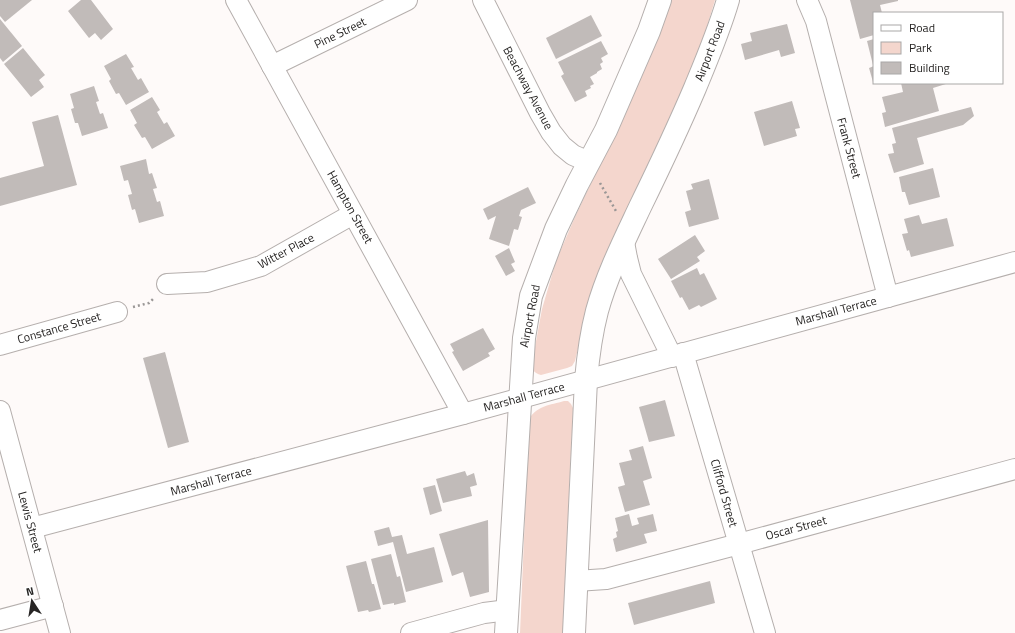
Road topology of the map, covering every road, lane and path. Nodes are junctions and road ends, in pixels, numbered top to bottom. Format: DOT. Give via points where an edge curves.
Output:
graph roads {
  1 [pos="236,0"];
  2 [pos="407,0"];
  3 [pos="483,0"];
  4 [pos="660,0"];
  5 [pos="728,0"];
  6 [pos="807,0"];
  7 [pos="272,66"];
  8 [pos="587,166"];
  9 [pos="353,214"];
  10 [pos="626,237"];
  11 [pos="1015,262"];
  12 [pos="167,284"];
  13 [pos="888,297"];
  14 [pos="117,312"];
  15 [pos="0,345"];
  16 [pos="677,355"];
  17 [pos="586,380"];
  18 [pos="520,398"];
  19 [pos="0,411"];
  20 [pos="463,414"];
  21 [pos="1015,468"];
  22 [pos="32,528"];
  23 [pos="740,544"];
  24 [pos="576,581"];
  25 [pos="53,606"];
  26 [pos="508,610"];
  27 [pos="0,620"];
  28 [pos="60,633"];
  29 [pos="411,633"];
  30 [pos="506,633"];
  31 [pos="574,633"];
  32 [pos="765,633"];
  1 -- 7 [label="street, Hampton Street"];
  2 -- 7 [label="street, Pine Street"];
  3 -- 8 [label="street, Beachway Avenue" via="551,132 562,146"];
  4 -- 8 [label="main road, Airport Road" via="606,130"];
  5 -- 10 [label="main road, Airport Road" via="698,81"];
  6 -- 13 [label="street, Frank Street" via="816,20"];
  7 -- 9 [label="street, Hampton Street"];
  8 -- 10 [label="path" via="599,180"];
  8 -- 18 [label="main road, Airport Road" via="556,229 532,296 524,338"];
  9 -- 12 [label="street, Witter Place" via="261,266 207,282"];
  9 -- 20 [label="street, Hampton Street"];
  10 -- 16 [label="street" via="626,258 631,274"];
  10 -- 17 [label="main road, Airport Road" via="597,311 590,339"];
  11 -- 13 [label="street, Marshall Terrace"];
  12 -- 14 [label="path" via="149,303"];
  13 -- 16 [label="street, Marshall Terrace"];
  14 -- 15 [label="street, Constance Street"];
  16 -- 17 [label="street, Marshall Terrace"];
  16 -- 23 [label="street, Clifford Street"];
  17 -- 18 [label="street, Marshall Terrace"];
  17 -- 24 [label="main road, Airport Road"];
  18 -- 20 [label="street, Marshall Terrace"];
  18 -- 26 [label="main road, Airport Road"];
  19 -- 22 [label="street, Lewis Street"];
  20 -- 22 [label="street, Marshall Terrace"];
  21 -- 23 [label="street, Oscar Street"];
  22 -- 25 [label="street, Lewis Street"];
  23 -- 24 [label="street, Oscar Street" via="606,579"];
  23 -- 32 [label="street, Clifford Street"];
  24 -- 31 [label="main road, Airport Road"];
  25 -- 27 [label="street"];
  25 -- 28 [label="street, Lewis Street"];
  26 -- 29 [label="street" via="484,613"];
  26 -- 30 [label="main road, Airport Road"];
}
